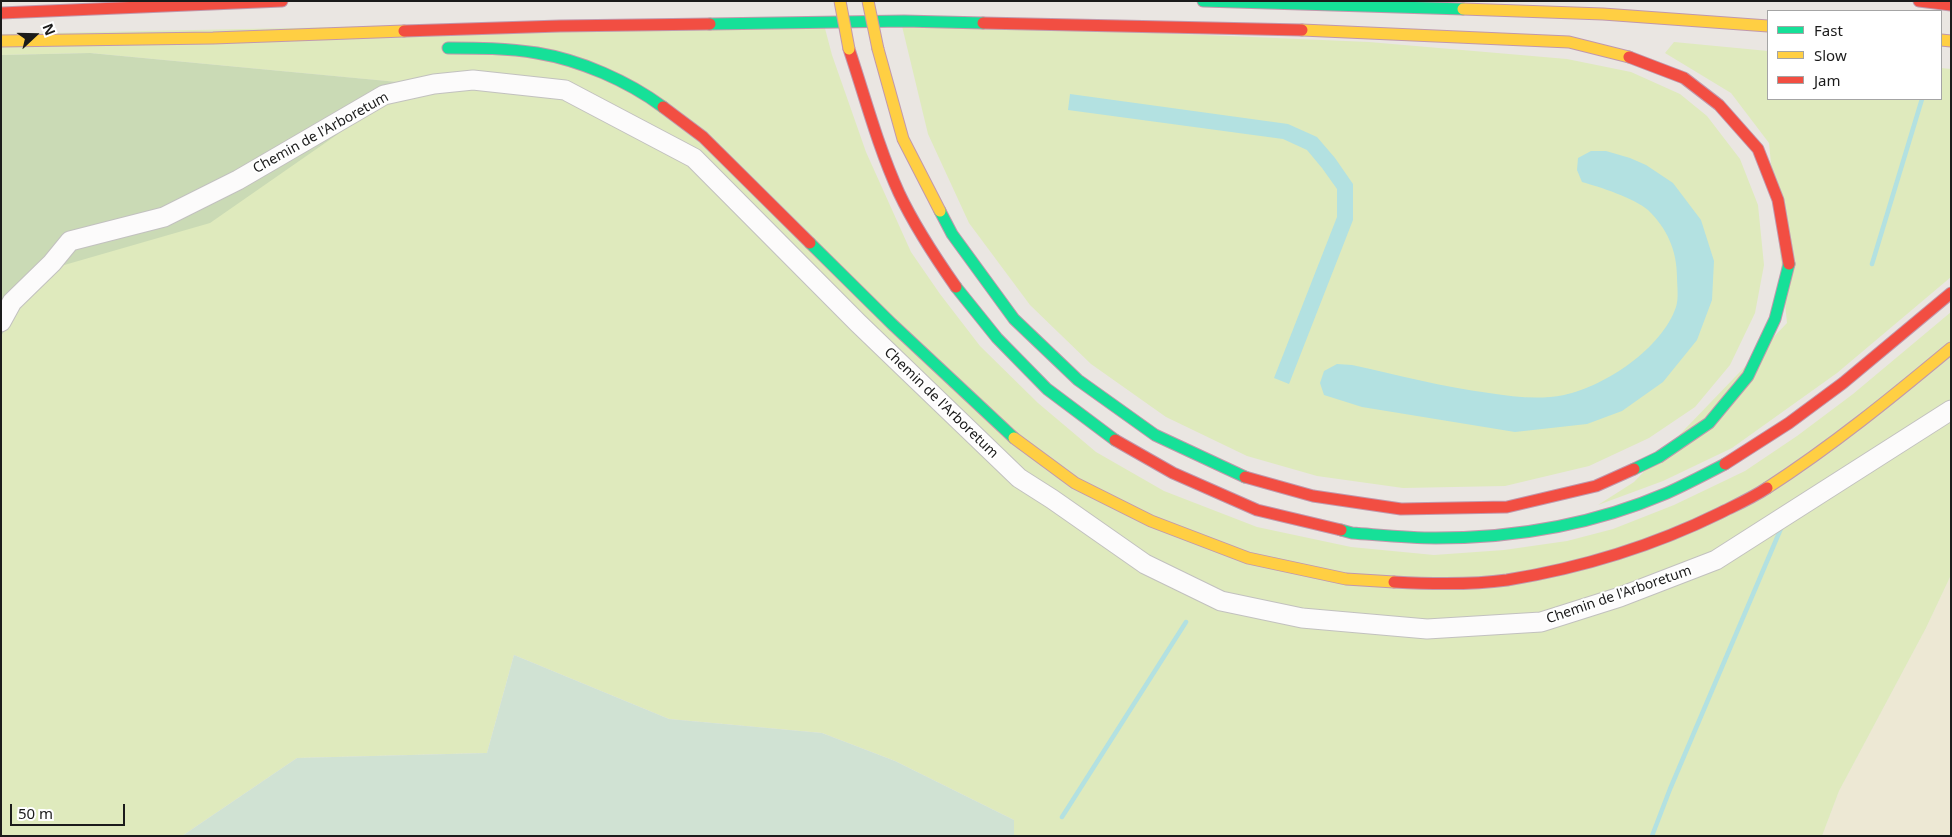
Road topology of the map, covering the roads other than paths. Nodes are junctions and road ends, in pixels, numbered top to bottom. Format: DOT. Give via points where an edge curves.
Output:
graph roads {
  1 [pos="282,1"];
  2 [pos="840,1"];
  3 [pos="868,1"];
  4 [pos="1203,1"];
  5 [pos="1919,1"];
  6 [pos="1951,5"];
  7 [pos="1,13"];
  8 [pos="1767,26"];
  9 [pos="213,38"];
  10 [pos="1,41"];
  11 [pos="314,46"];
  12 [pos="440,48"];
  13 [pos="1951,293"];
  14 [pos="1,322"];
  15 [pos="1951,348"];
  16 [pos="1951,410"];
  1 -- 7 [label="highway"];
  2 -- 13 [label="highway, bridge" via="849,49 898,192 927,246 960,293 997,338 1047,389 1108,436 1173,474 1257,510 1352,533 1435,538 1503,535 1561,526 1607,514 1666,493 1732,461 1843,383"];
  3 -- 9 [label="highway, bridge" via="878,49 903,140 952,234 1014,319 1078,380 1156,435 1240,476 1313,496 1402,509 1507,507 1596,486 1659,457 1709,423 1748,376 1775,319 1789,262 1778,200 1758,149 1719,104 1684,78 1631,57 1569,42 1353,31 904,21 560,26"];
  4 -- 8 [label="highway" via="1604,14"];
  5 -- 6 [label="highway"];
  9 -- 10 [label="highway"];
  9 -- 11 [label="highway" via="227,44"];
  12 -- 15 [label="highway" via="538,53 592,68 644,93 704,137 1006,432 1076,483 1151,521 1248,558 1346,579 1431,584 1506,580 1586,563 1680,532 1756,495 1812,459"];
  14 -- 16 [label="street, Chemin de l'Arboretum" via="12,302 70,242 164,217 238,180 384,95 434,84 474,80 565,90 694,158 1019,478 1145,564 1221,601 1302,618 1427,629 1541,622 1620,597 1716,560"];
}
